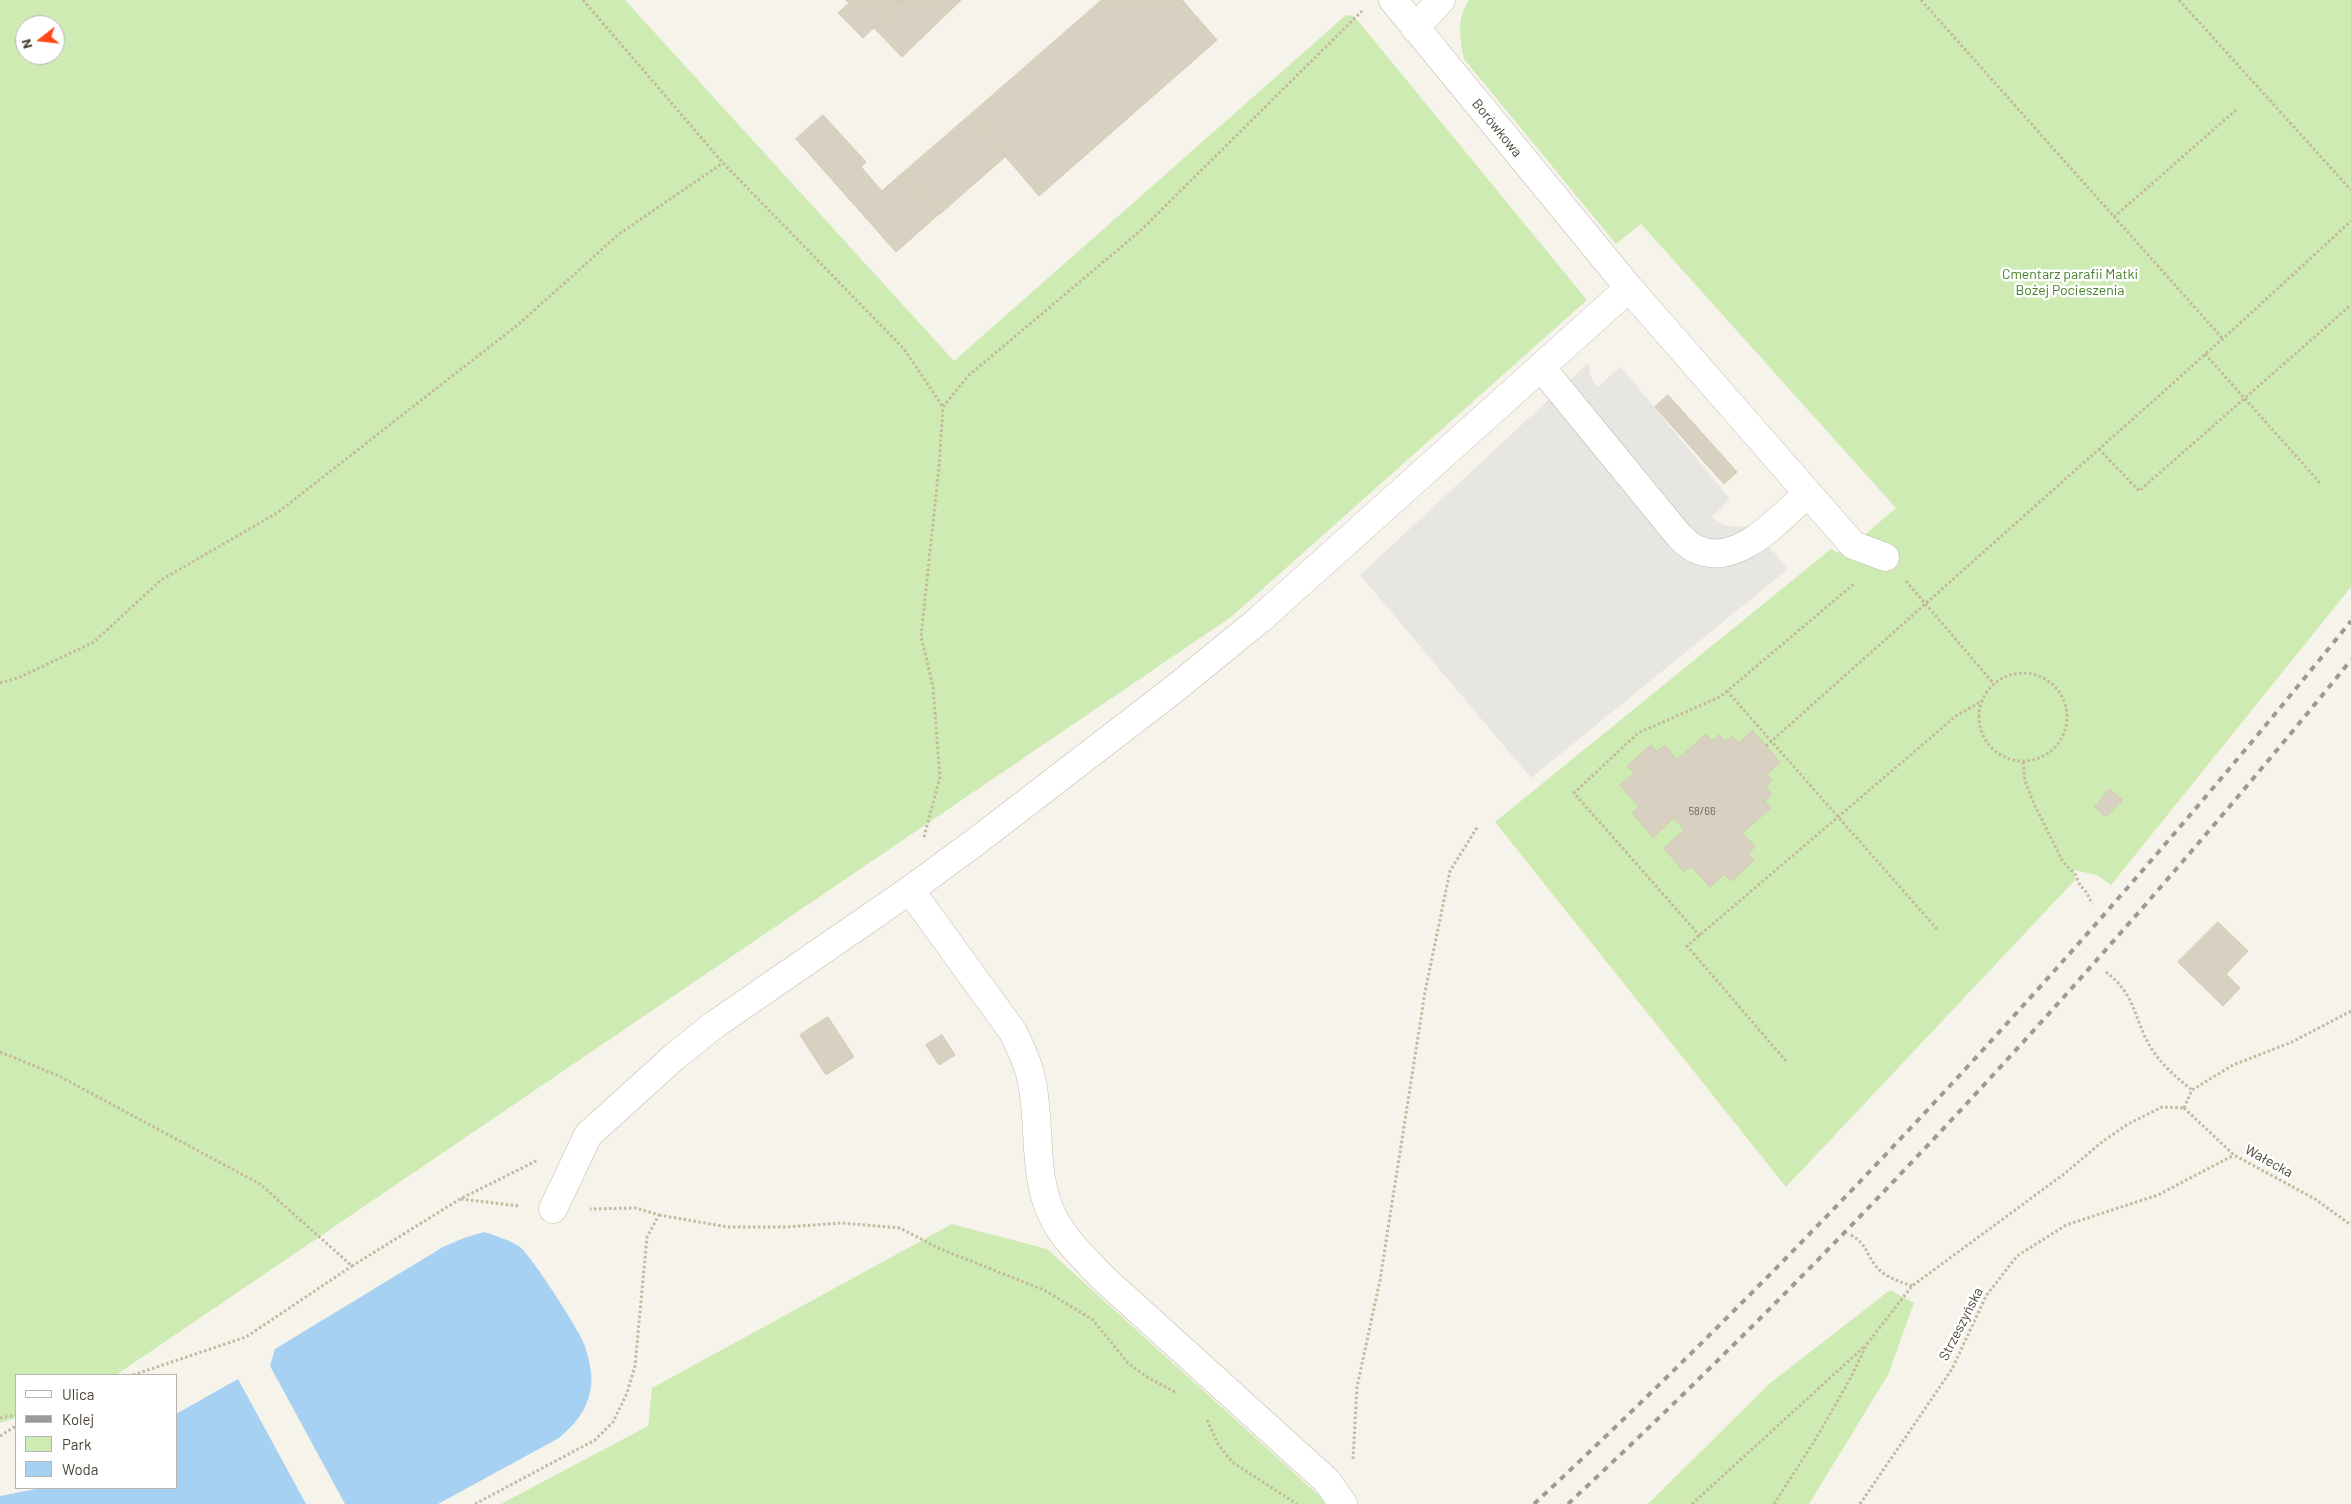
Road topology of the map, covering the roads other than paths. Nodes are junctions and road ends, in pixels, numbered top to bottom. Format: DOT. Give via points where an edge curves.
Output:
graph roads {
  1 [pos="1393,0"];
  2 [pos="1441,0"];
  3 [pos="1415,28"];
  4 [pos="1629,288"];
  5 [pos="1541,367"];
  6 [pos="1808,493"];
  7 [pos="1885,557"];
  8 [pos="910,890"];
  9 [pos="553,1209"];
  10 [pos="1343,1504"];
  1 -- 3 [label="street, Borówkowa"];
  2 -- 3 [label="street"];
  3 -- 4 [label="street, Borówkowa"];
  4 -- 5 [label="street"];
  4 -- 6 [label="street, Borówkowa"];
  5 -- 6 [label="street" via="1680,537 1696,549 1715,554 1737,550 1760,536"];
  5 -- 8 [label="street" via="1227,647"];
  6 -- 7 [label="street, Borówkowa" via="1853,545"];
  8 -- 9 [label="street" via="714,1025 674,1057 588,1135"];
  8 -- 10 [label="street" via="1013,1032 1024,1055 1032,1078 1045,1196 1055,1221 1071,1244 1102,1277 1327,1481"];
}
